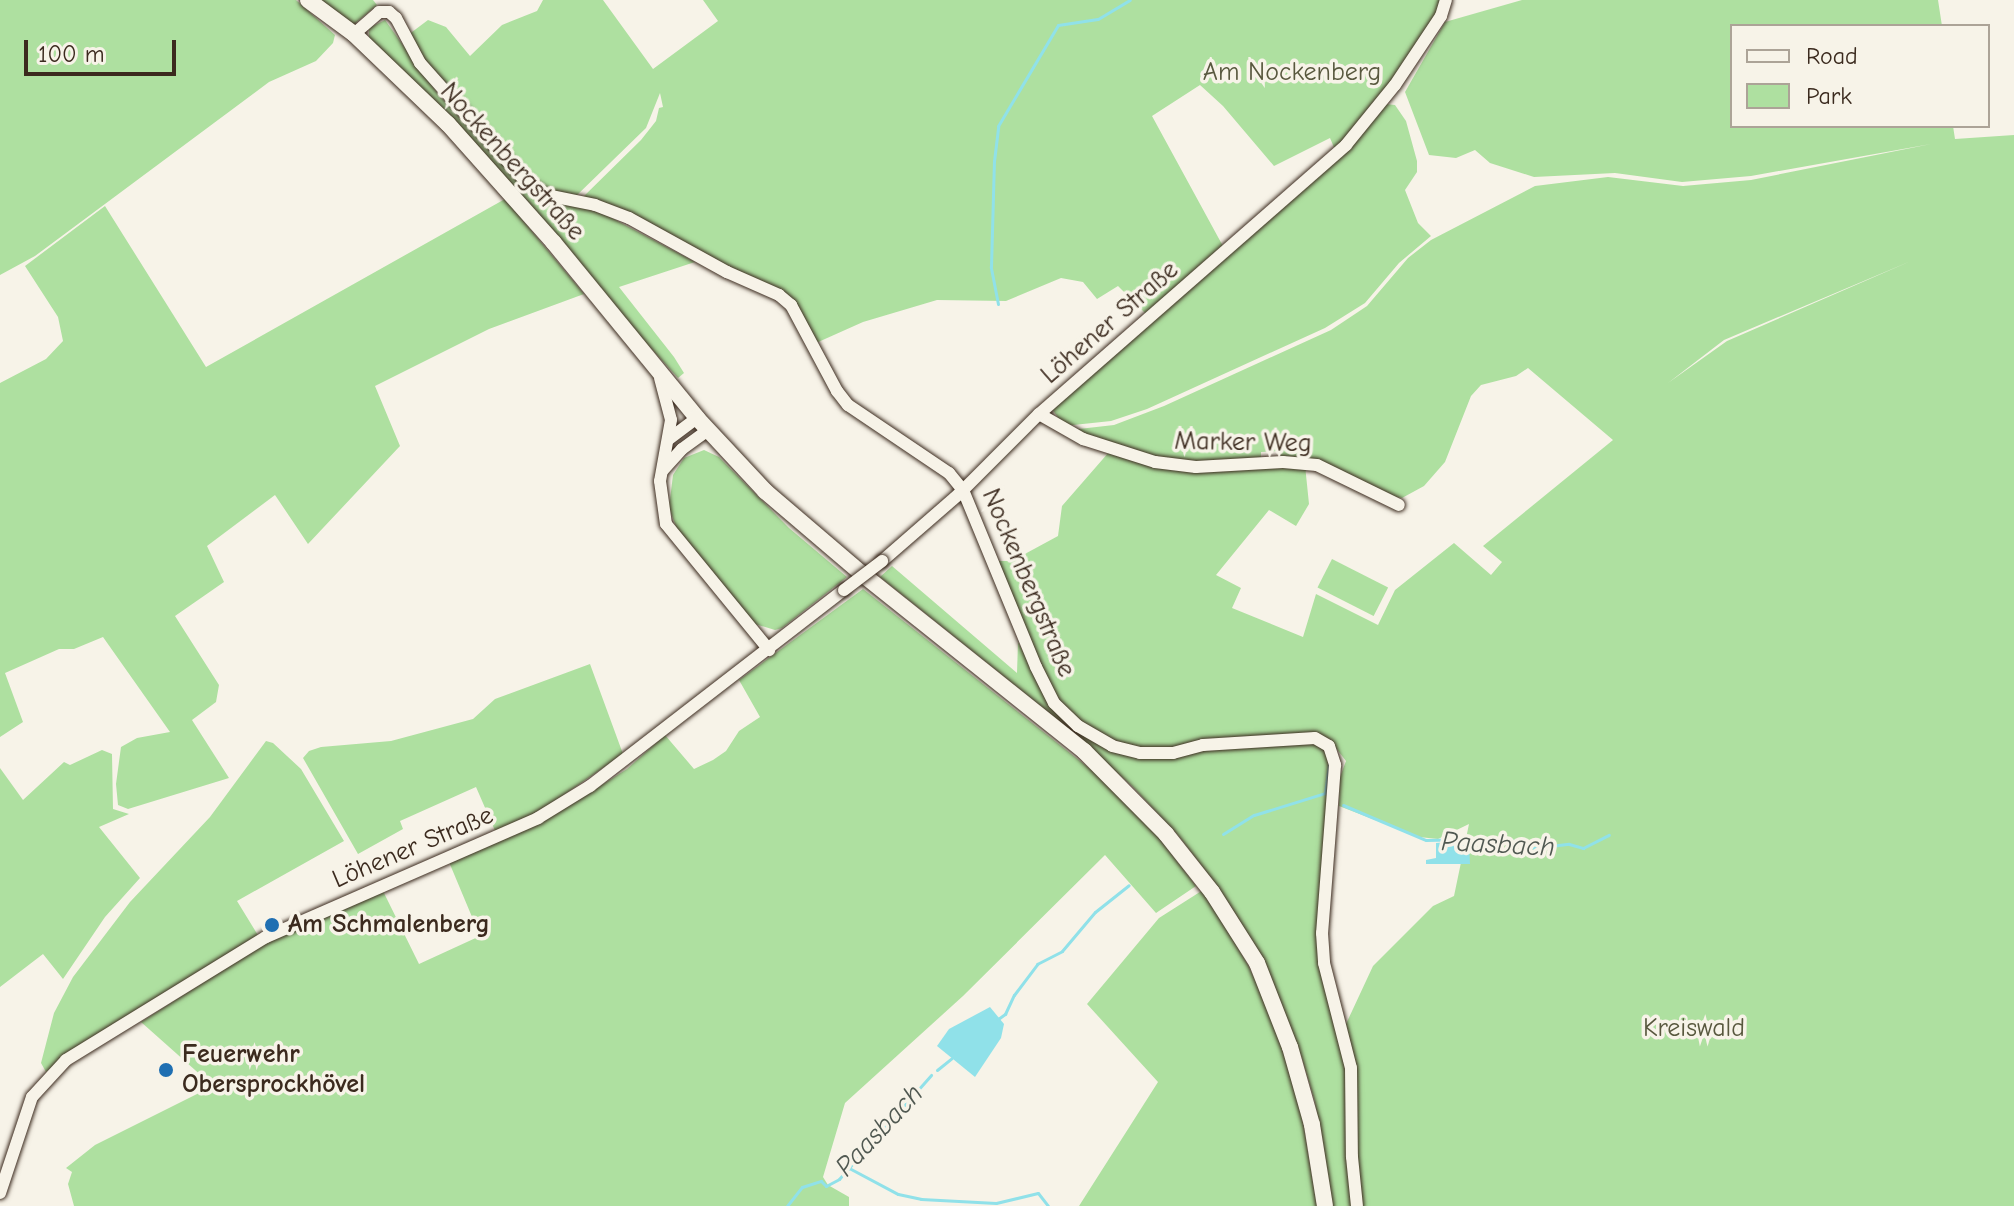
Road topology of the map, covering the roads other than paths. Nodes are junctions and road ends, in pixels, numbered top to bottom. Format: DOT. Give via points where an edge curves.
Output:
graph roads {
  1 [pos="308,0"];
  2 [pos="1446,0"];
  3 [pos="354,34"];
  4 [pos="658,370"];
  5 [pos="1039,414"];
  6 [pos="703,424"];
  7 [pos="669,439"];
  8 [pos="663,470"];
  9 [pos="963,490"];
  10 [pos="1399,505"];
  11 [pos="769,650"];
  12 [pos="0,1193"];
  13 [pos="1325,1206"];
  14 [pos="1357,1206"];
  1 -- 3 [label="main road, Nockenbergstraße"];
  2 -- 5 [label="street, Löhener Straße" via="1395,85 1346,145"];
  3 -- 4 [label="main road, Nockenbergstraße" via="508,190"];
  3 -- 9 [label="street, Nockenbergstraße" via="379,12 389,12 435,82 527,183 546,195 629,218 779,295 798,314 848,405 949,473"];
  4 -- 6 [label="main road, Nockenbergstraße"];
  4 -- 7 [label="street" via="670,409"];
  5 -- 9 [label="street, Löhener Straße"];
  5 -- 10 [label="street, Marker Weg" via="1083,439 1155,462 1196,467 1317,465"];
  6 -- 7 [label="street"];
  6 -- 8 [label="street"];
  6 -- 13 [label="main road, Nockenbergstraße" via="804,527 1084,751 1203,880 1257,963 1290,1047 1312,1125"];
  7 -- 8 [label="street"];
  8 -- 11 [label="street" via="666,524"];
  9 -- 11 [label="street, Löhener Straße, bridge"];
  9 -- 14 [label="street, Nockenbergstraße" via="1036,667 1054,703 1078,726 1112,746 1140,753 1315,738 1333,751 1322,933 1324,963 1351,1068"];
  11 -- 12 [label="street, Löhener Straße" via="590,786 538,818 266,937 66,1060 32,1097"];
}
